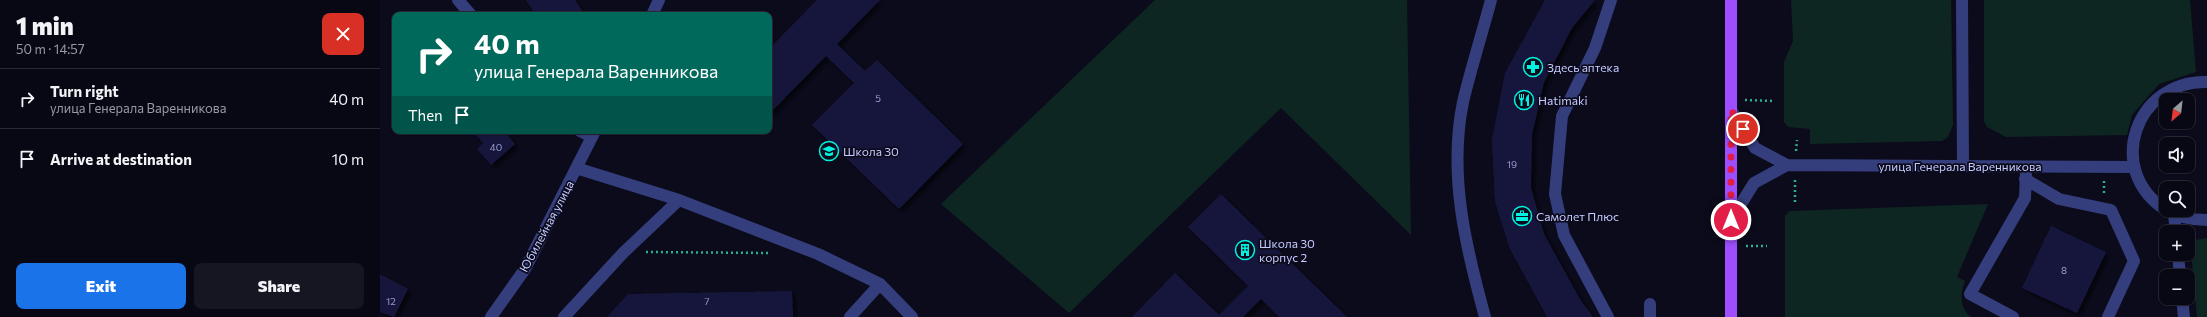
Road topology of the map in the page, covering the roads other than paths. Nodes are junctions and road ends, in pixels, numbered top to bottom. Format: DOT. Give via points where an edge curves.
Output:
graph roads {
  1 [pos="458,0"];
  2 [pos="659,0"];
  3 [pos="1491,0"];
  4 [pos="1611,0"];
  5 [pos="1731,0"];
  6 [pos="1962,0"];
  7 [pos="468,12"];
  8 [pos="653,12"];
  9 [pos="2207,82"];
  10 [pos="1731,110"];
  11 [pos="593,134"];
  12 [pos="1787,166"];
  13 [pos="1963,166"];
  14 [pos="2026,166"];
  15 [pos="2134,167"];
  16 [pos="576,168"];
  17 [pos="2025,179"];
  18 [pos="679,200"];
  19 [pos="2159,205"];
  20 [pos="2183,217"];
  21 [pos="1731,220"];
  22 [pos="2207,220"];
  23 [pos="880,284"];
  24 [pos="1650,304"];
  25 [pos="2183,305"];
  26 [pos="491,317"];
  27 [pos="564,317"];
  28 [pos="850,317"];
  29 [pos="912,317"];
  30 [pos="1485,317"];
  31 [pos="1608,317"];
  32 [pos="1650,317"];
  33 [pos="1731,317"];
  34 [pos="2013,317"];
  35 [pos="2108,317"];
  36 [pos="2184,317"];
  1 -- 7 [label="street"];
  2 -- 8 [label="street"];
  3 -- 30 [label="street" via="1463,103 1457,182 1468,256"];
  4 -- 31 [label="street" via="1595,48 1562,116 1554,194 1564,235"];
  5 -- 10 [label="main road"];
  6 -- 13 [label="street"];
  9 -- 15 [label="street" via="2184,84 2165,92 2148,106 2137,124 2132,145"];
  10 -- 12 [label="street, улица Генерала Варенникова" via="1754,148"];
  10 -- 21 [label="main road"];
  11 -- 16 [label="street, Юбилейная улица"];
  12 -- 13 [label="street, улица Генерала Варенникова"];
  12 -- 21 [label="street, улица Генерала Варенникова" via="1754,183"];
  13 -- 14 [label="street, улица Генерала Варенникова"];
  14 -- 15 [label="street, улица Генерала Варенникова"];
  14 -- 17 [label="street"];
  15 -- 19 [label="street" via="2142,187"];
  16 -- 18 [label="street"];
  16 -- 26 [label="street, Юбилейная улица" via="525,269"];
  17 -- 34 [label="street" via="2025,198 1970,294"];
  17 -- 35 [label="street" via="2059,199 2111,210 2134,261"];
  18 -- 23 [label="street" via="818,254"];
  18 -- 27 [label="street" via="624,252"];
  20 -- 22 [label="street"];
  21 -- 33 [label="main road"];
  23 -- 28 [label="street"];
  23 -- 29 [label="street"];
  24 -- 32 [label="street"];
  25 -- 36 [label="street"];
}
